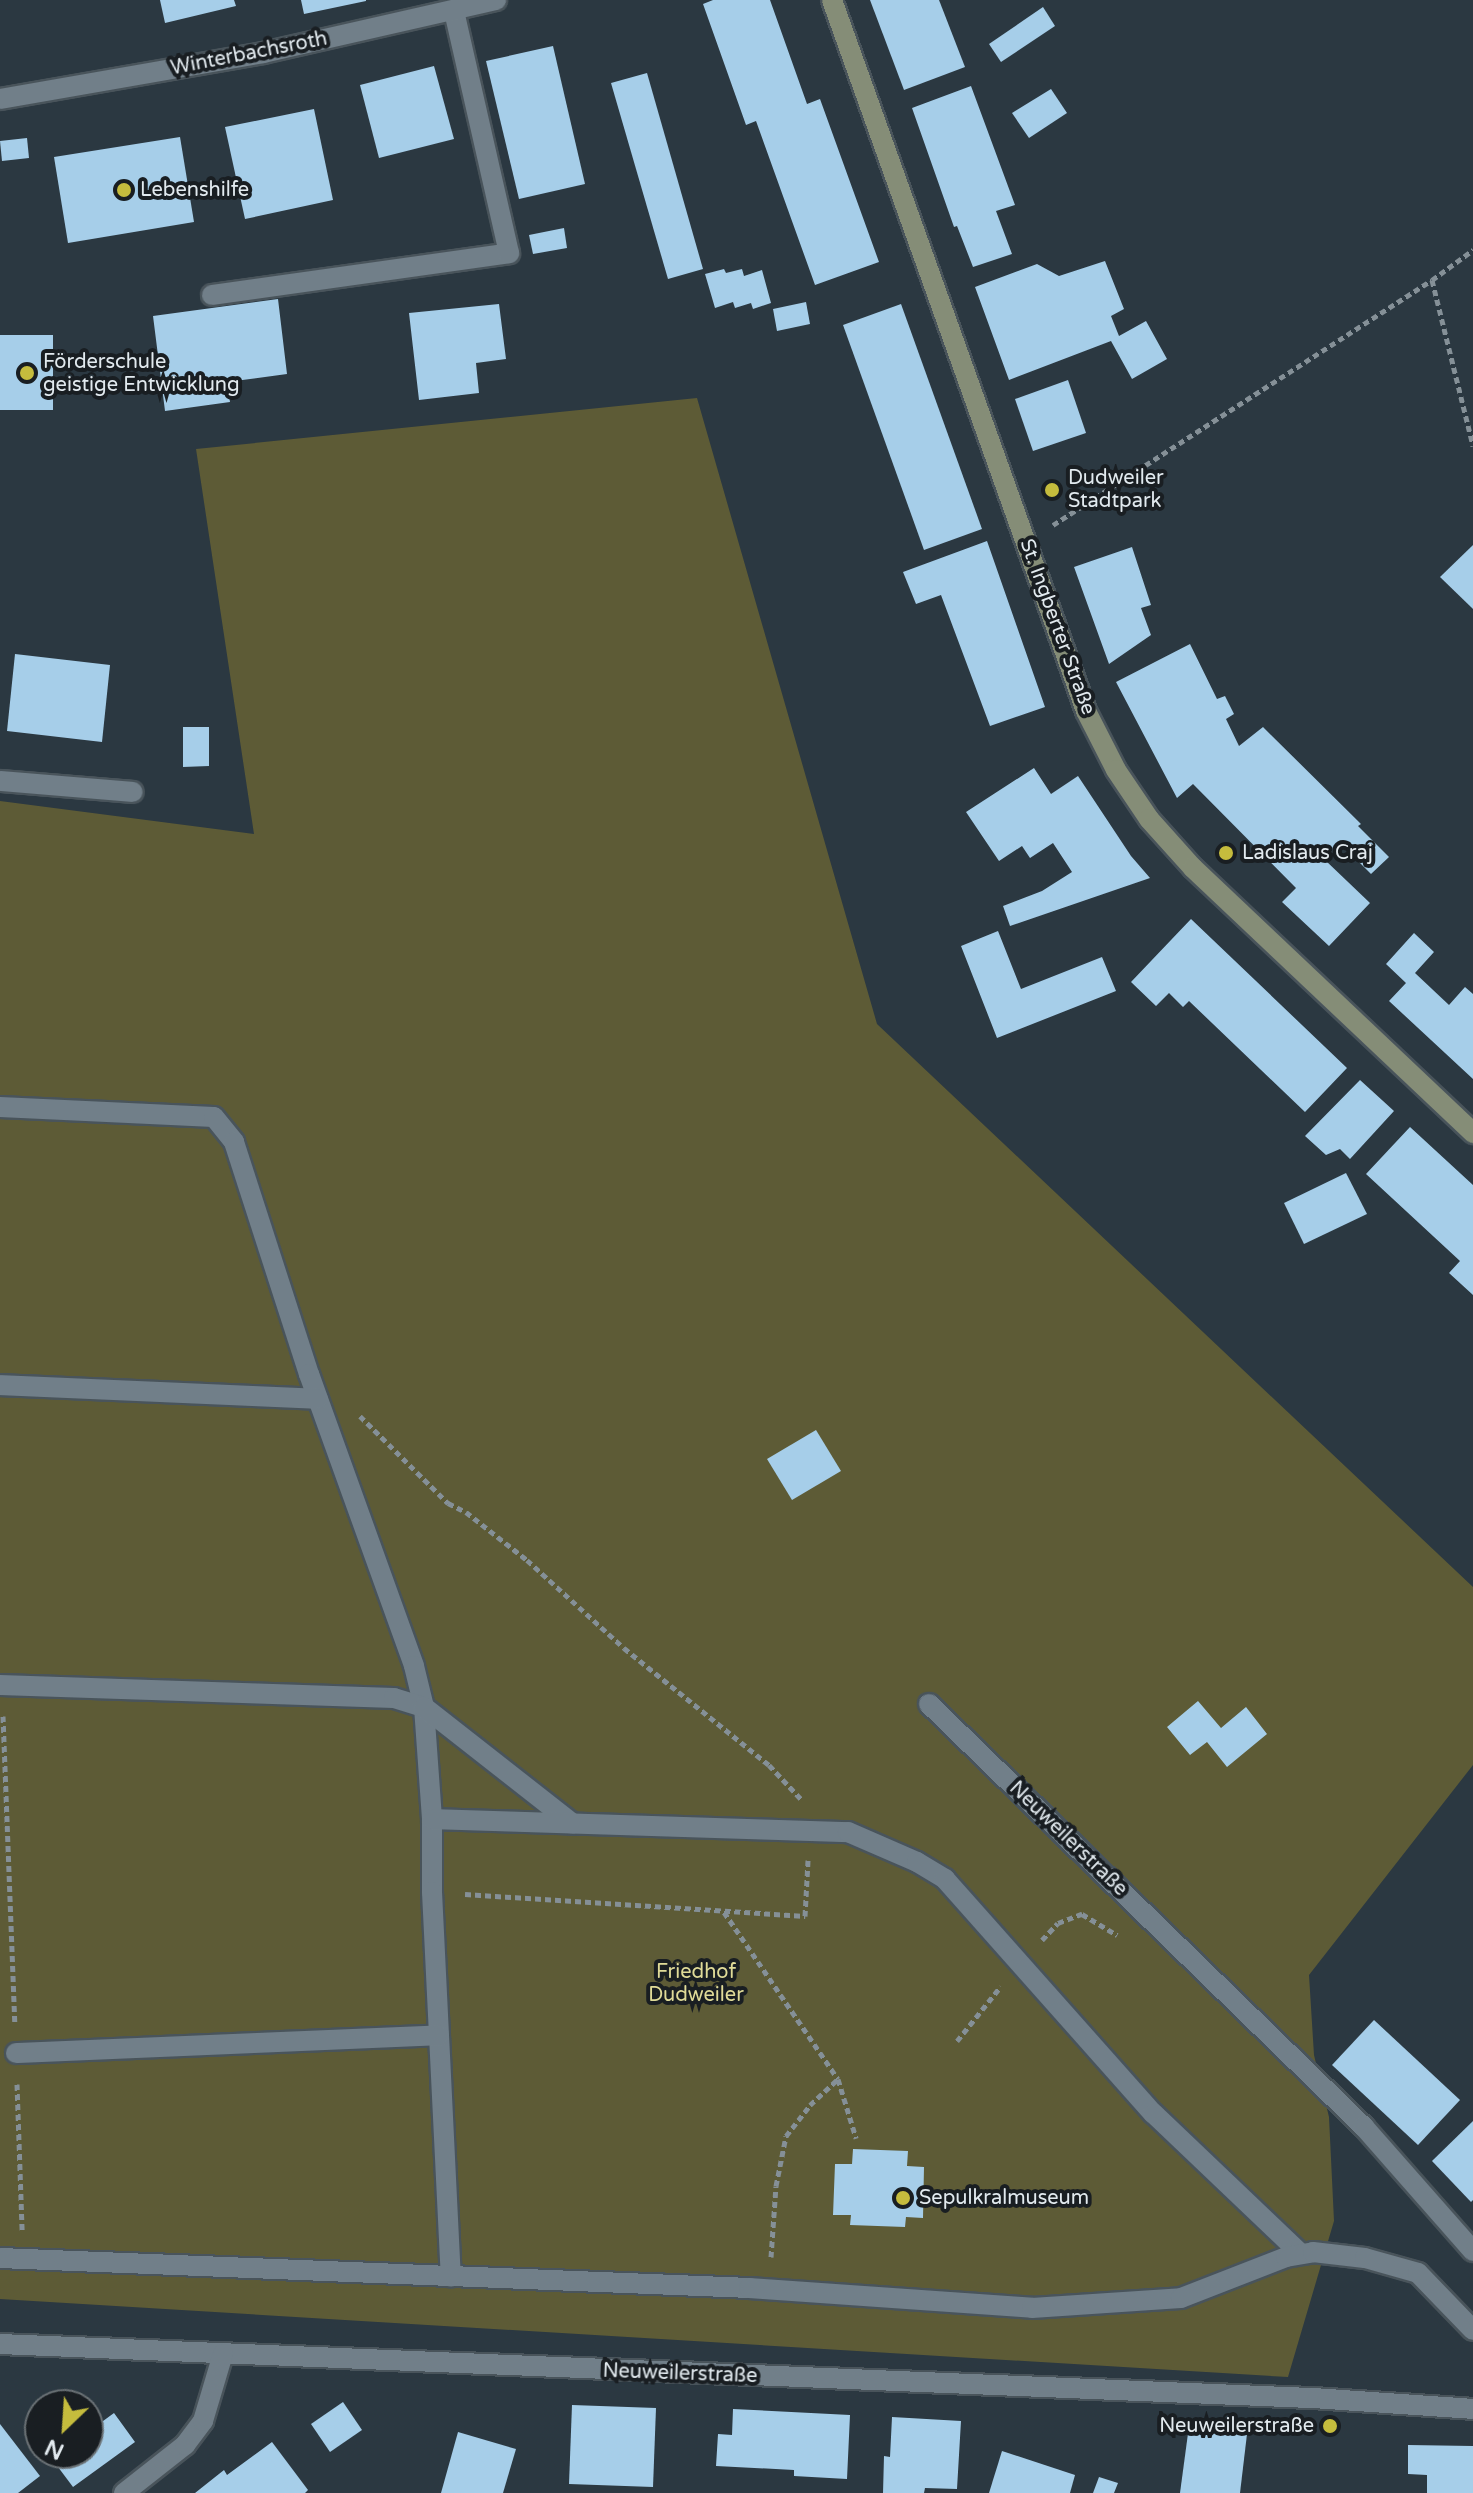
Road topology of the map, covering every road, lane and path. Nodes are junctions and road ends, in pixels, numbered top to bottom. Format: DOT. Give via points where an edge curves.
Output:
graph roads {
  1 [pos="496,0"];
  2 [pos="832,0"];
  3 [pos="454,10"];
  4 [pos="0,99"];
  5 [pos="1473,250"];
  6 [pos="1432,280"];
  7 [pos="212,295"];
  8 [pos="1473,446"];
  9 [pos="1025,544"];
  10 [pos="0,781"];
  11 [pos="133,792"];
  12 [pos="0,1107"];
  13 [pos="1473,1133"];
  14 [pos="0,1385"];
  15 [pos="318,1399"];
  16 [pos="357,1414"];
  17 [pos="1,1685"];
  18 [pos="929,1704"];
  19 [pos="424,1707"];
  20 [pos="432,1819"];
  21 [pos="573,1824"];
  22 [pos="809,1831"];
  23 [pos="832,1832"];
  24 [pos="432,1892"];
  25 [pos="723,1911"];
  26 [pos="983,2010"];
  27 [pos="439,2035"];
  28 [pos="957,2041"];
  29 [pos="16,2053"];
  30 [pos="838,2079"];
  31 [pos="856,2138"];
  32 [pos="1473,2251"];
  33 [pos="1300,2253"];
  34 [pos="0,2258"];
  35 [pos="23,2259"];
  36 [pos="451,2277"];
  37 [pos="769,2290"];
  38 [pos="1473,2330"];
  39 [pos="0,2344"];
  40 [pos="223,2354"];
  41 [pos="1473,2409"];
  42 [pos="124,2493"];
  1 -- 3 [label="street, Winterbachsroth"];
  2 -- 9 [label="main road, St. Ingberter Straße"];
  3 -- 4 [label="street, Winterbachsroth" via="263,53"];
  3 -- 7 [label="street" via="509,253"];
  5 -- 6 [label="path"];
  6 -- 8 [label="path"];
  6 -- 9 [label="path"];
  9 -- 13 [label="main road, St. Ingberter Straße" via="1086,711 1149,819 1193,868"];
  10 -- 11 [label="street"];
  12 -- 15 [label="street" via="214,1117 234,1142"];
  14 -- 15 [label="street"];
  15 -- 19 [label="street"];
  16 -- 23 [label="path" via="448,1503 527,1560 624,1648 769,1765"];
  17 -- 19 [label="street" via="394,1698"];
  17 -- 29 [label="path"];
  18 -- 32 [label="street, Neuweilerstraße" via="1364,2127"];
  19 -- 20 [label="street"];
  19 -- 21 [label="street"];
  20 -- 21 [label="street"];
  20 -- 24 [label="street"];
  21 -- 22 [label="street"];
  22 -- 23 [label="street"];
  22 -- 25 [label="path" via="805,1916"];
  23 -- 33 [label="street" via="848,1832 945,1879 1154,2114"];
  24 -- 25 [label="path"];
  24 -- 27 [label="street"];
  25 -- 30 [label="path"];
  26 -- 28 [label="path"];
  27 -- 29 [label="street"];
  27 -- 36 [label="street"];
  29 -- 35 [label="path"];
  30 -- 31 [label="path"];
  30 -- 37 [label="path" via="786,2136 776,2186"];
  33 -- 37 [label="street" via="1181,2298 1032,2308"];
  33 -- 38 [label="street" via="1365,2258 1418,2273"];
  34 -- 35 [label="street"];
  35 -- 36 [label="street"];
  36 -- 37 [label="street"];
  39 -- 40 [label="street, Neuweilerstraße"];
  40 -- 41 [label="street, Neuweilerstraße"];
  40 -- 42 [label="street" via="203,2421 185,2445"];
}
